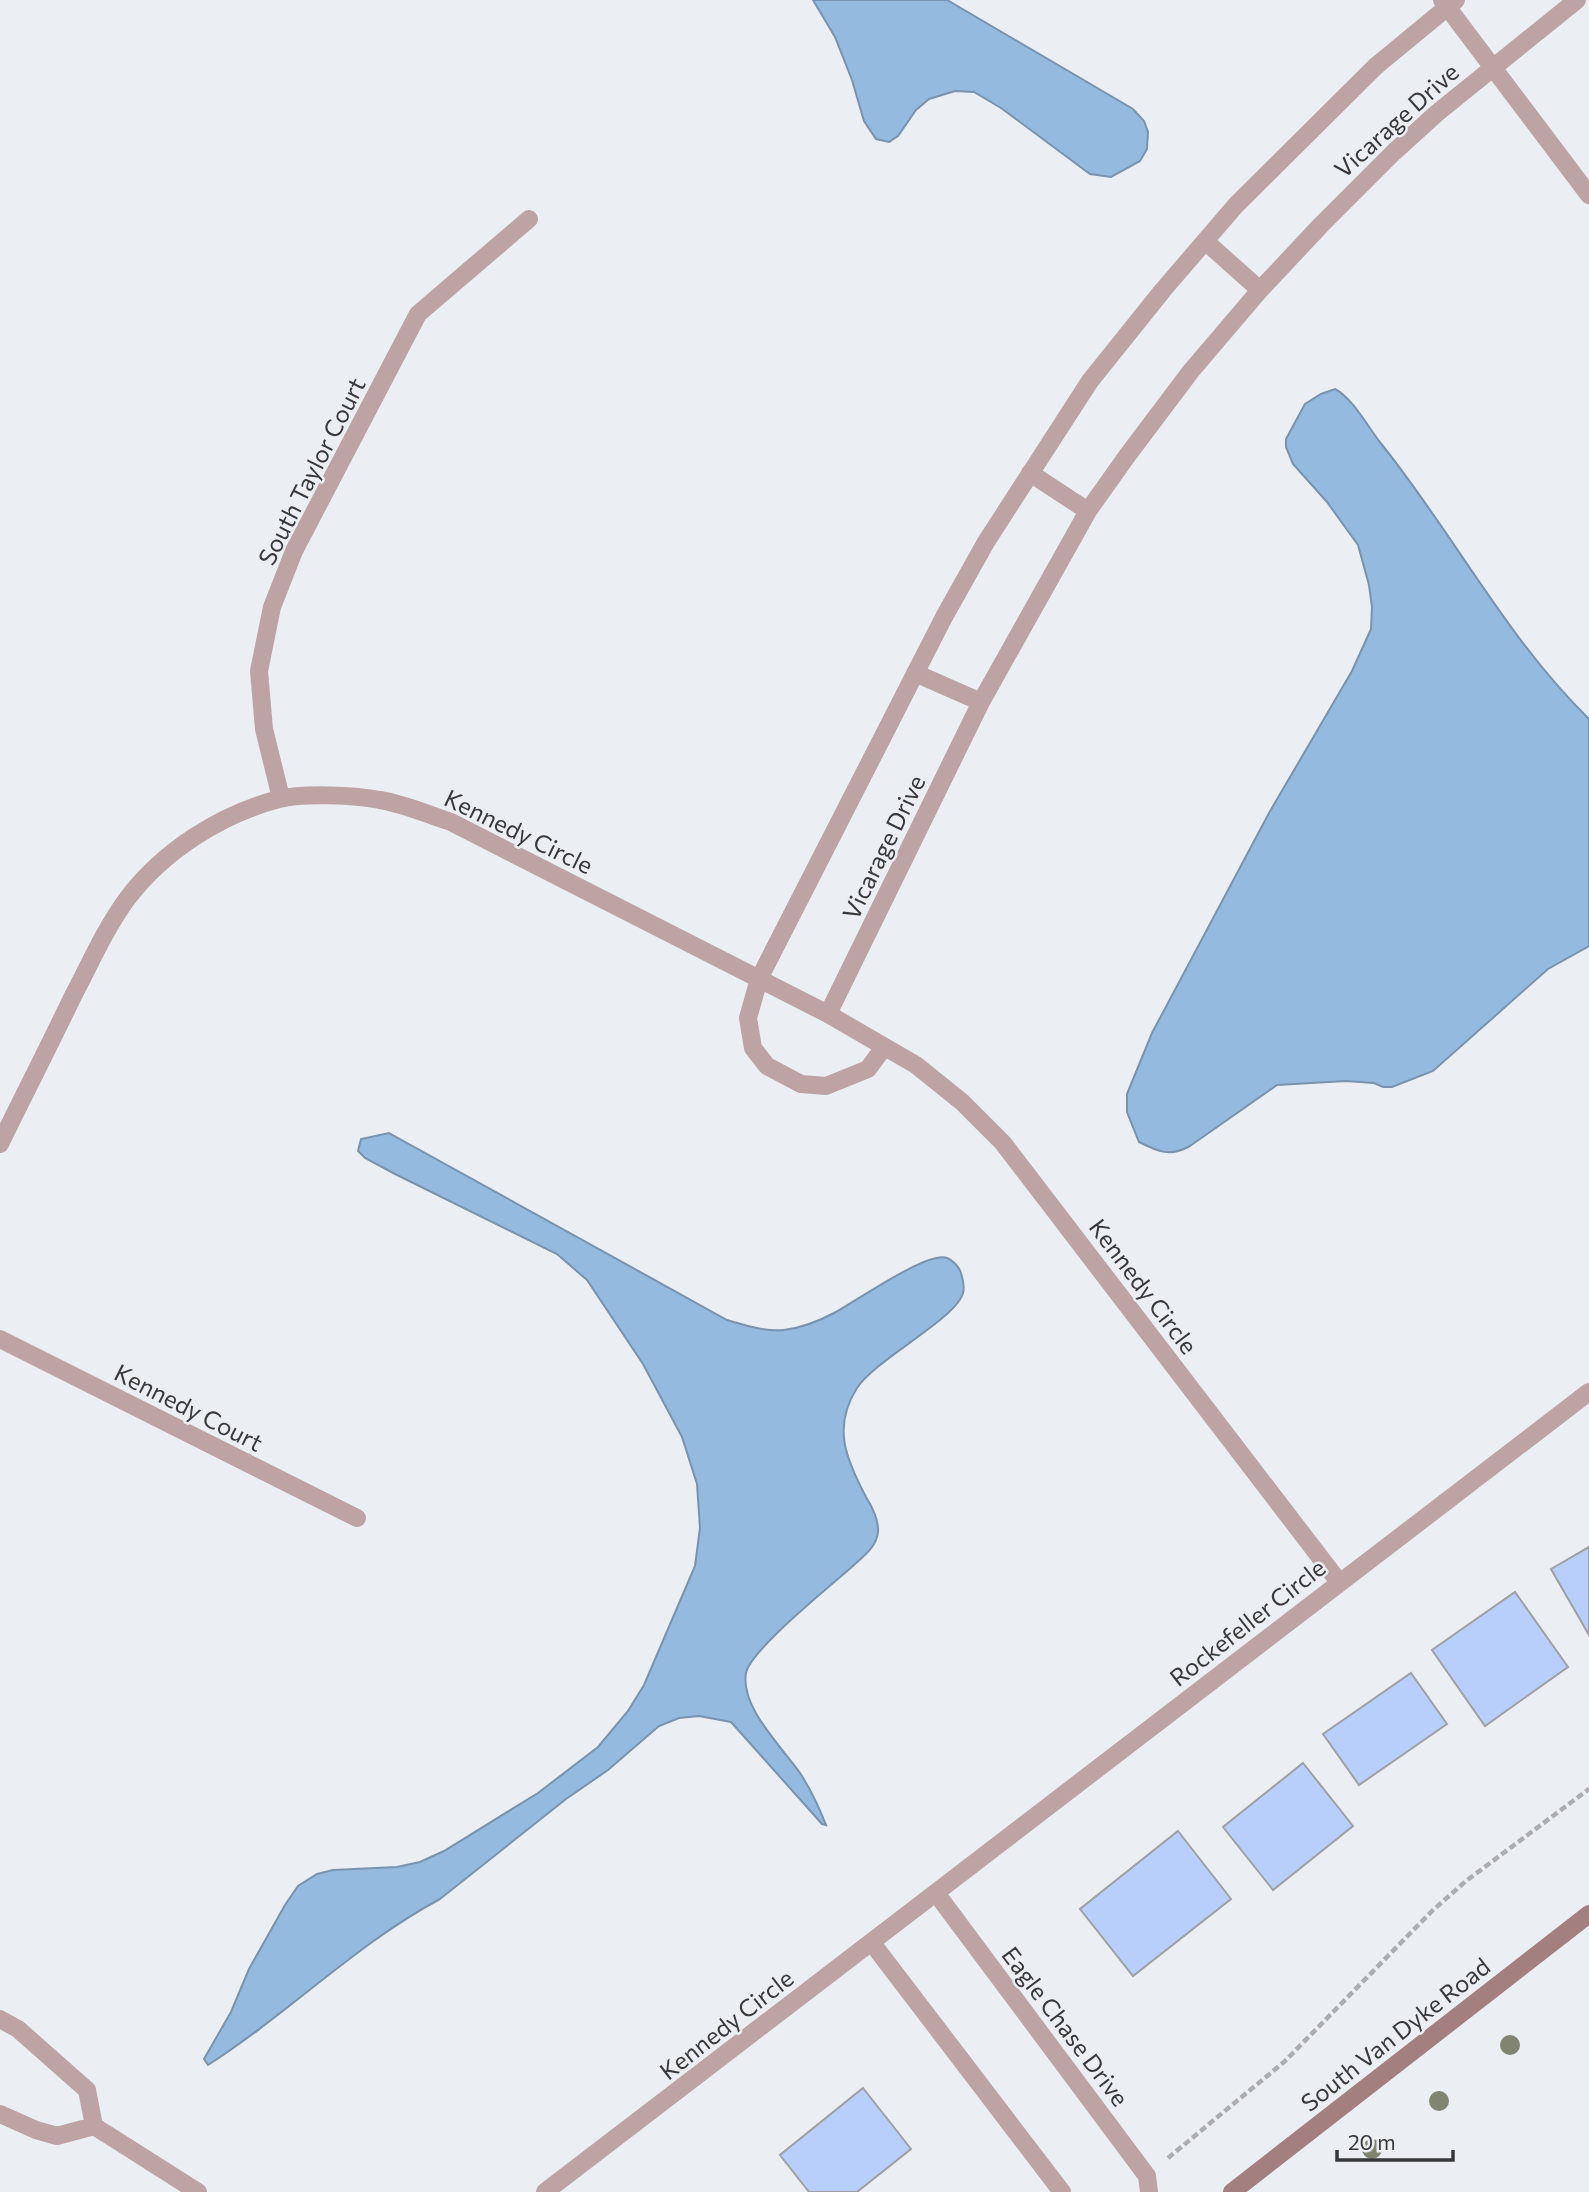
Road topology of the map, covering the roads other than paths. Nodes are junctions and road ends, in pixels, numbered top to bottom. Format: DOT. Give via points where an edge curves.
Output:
graph roads {
  1 [pos="1577,0"];
  2 [pos="1449,2"];
  3 [pos="1492,67"];
  4 [pos="1589,195"];
  5 [pos="529,219"];
  6 [pos="1205,242"];
  7 [pos="1260,290"];
  8 [pos="1030,473"];
  9 [pos="1088,511"];
  10 [pos="915,673"];
  11 [pos="981,702"];
  12 [pos="281,798"];
  13 [pos="759,979"];
  14 [pos="828,1014"];
  15 [pos="884,1047"];
  16 [pos="0,1143"];
  17 [pos="0,1339"];
  18 [pos="1589,1392"];
  19 [pos="357,1518"];
  20 [pos="1339,1582"];
  21 [pos="936,1893"];
  22 [pos="1589,1914"];
  23 [pos="872,1943"];
  24 [pos="0,2019"];
  25 [pos="0,2114"];
  26 [pos="94,2126"];
  27 [pos="198,2192"];
  28 [pos="545,2192"];
  29 [pos="1062,2192"];
  30 [pos="1149,2192"];
  31 [pos="1232,2192"];
  1 -- 3 [label="street, Vicarage Drive"];
  2 -- 3 [label="street"];
  2 -- 6 [label="street, Vicarage Drive" via="1376,66"];
  3 -- 4 [label="street"];
  3 -- 7 [label="street, Vicarage Drive" via="1394,152"];
  5 -- 12 [label="street, South Taylor Court" via="418,314 294,551 272,607 259,671 264,729"];
  6 -- 7 [label="street"];
  6 -- 8 [label="street, Vicarage Drive" via="1090,382"];
  7 -- 9 [label="street, Vicarage Drive" via="1191,371"];
  8 -- 9 [label="street"];
  8 -- 10 [label="street, Vicarage Drive" via="986,542"];
  9 -- 11 [label="street, Vicarage Drive"];
  10 -- 11 [label="street"];
  10 -- 13 [label="street, Vicarage Drive"];
  11 -- 14 [label="street, Vicarage Drive"];
  12 -- 13 [label="street, Kennedy Circle" via="379,800 450,822"];
  12 -- 16 [label="street, Kennedy Circle" via="240,812 197,835 157,865 127,900 100,943"];
  13 -- 14 [label="street, Kennedy Circle"];
  13 -- 15 [label="street" via="748,1018 753,1048 767,1066 801,1084 826,1086 868,1069"];
  14 -- 15 [label="street, Kennedy Circle"];
  15 -- 20 [label="street, Kennedy Circle" via="916,1065 962,1102 1003,1143"];
  17 -- 19 [label="street, Kennedy Court"];
  18 -- 20 [label="street, Rockefeller Circle"];
  20 -- 21 [label="street, Rockefeller Circle"];
  21 -- 23 [label="street, Kennedy Circle"];
  21 -- 30 [label="street, Eagle Chase Drive" via="1147,2176"];
  22 -- 31 [label="street, South Van Dyke Road"];
  23 -- 28 [label="street, Kennedy Circle"];
  23 -- 29 [label="street"];
  24 -- 26 [label="street" via="18,2029 87,2090"];
  25 -- 26 [label="street" via="57,2136"];
  26 -- 27 [label="street"];
}
